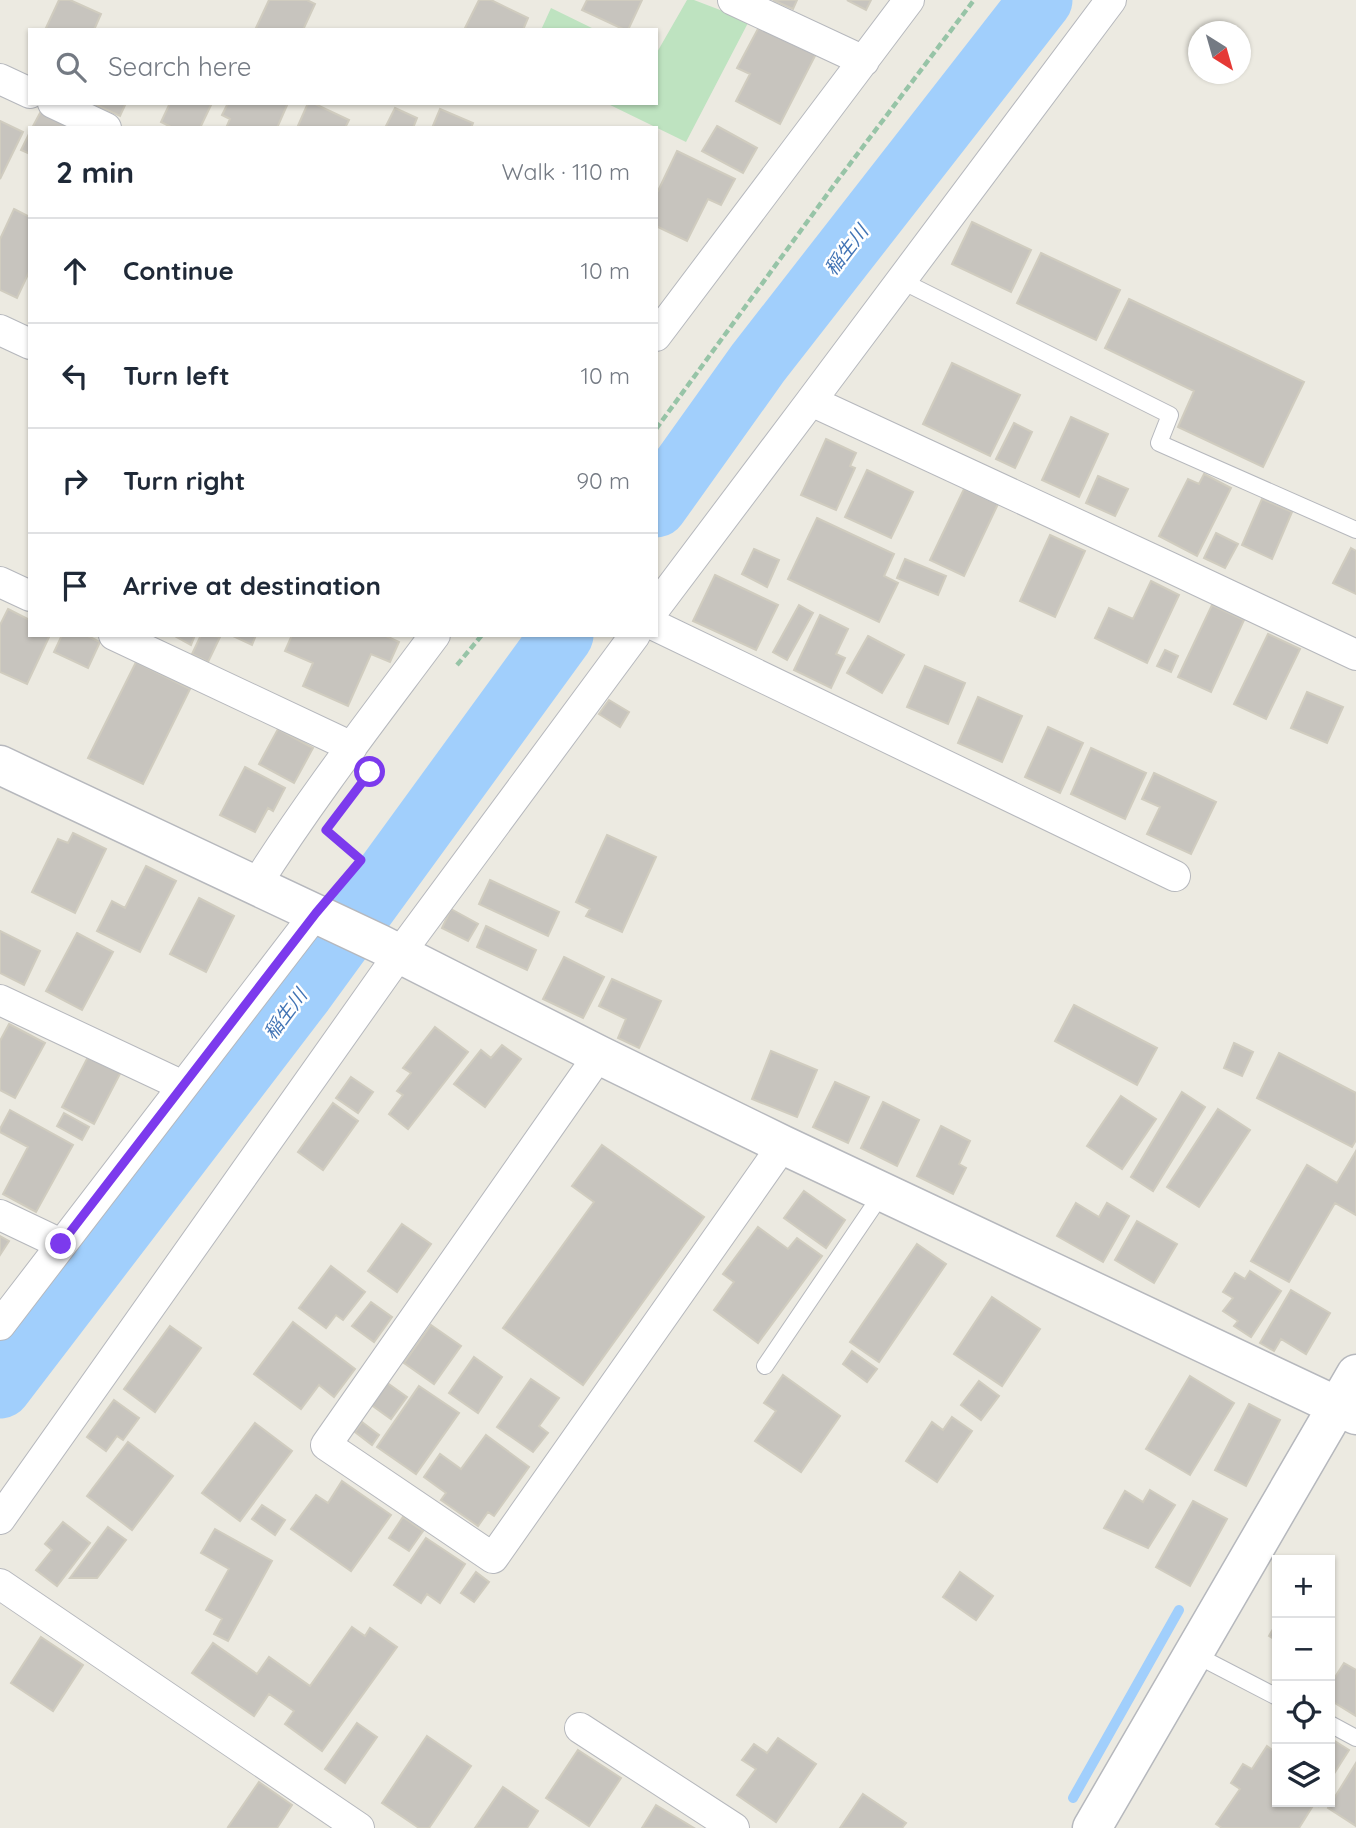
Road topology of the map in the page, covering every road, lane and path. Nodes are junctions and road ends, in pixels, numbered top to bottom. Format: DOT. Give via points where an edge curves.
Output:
graph roads {
  1 [pos="733,0"];
  2 [pos="909,0"];
  3 [pos="974,0"];
  4 [pos="1111,0"];
  5 [pos="864,61"];
  6 [pos="0,79"];
  7 [pos="28,92"];
  8 [pos="57,105"];
  9 [pos="102,126"];
  10 [pos="902,281"];
  11 [pos="0,330"];
  12 [pos="658,333"];
  13 [pos="28,343"];
  14 [pos="811,401"];
  15 [pos="658,426"];
  16 [pos="1356,530"];
  17 [pos="0,582"];
  18 [pos="28,595"];
  19 [pos="658,604"];
  20 [pos="658,627"];
  21 [pos="118,637"];
  22 [pos="434,637"];
  23 [pos="480,637"];
  24 [pos="633,637"];
  25 [pos="1356,655"];
  26 [pos="455,667"];
  27 [pos="352,747"];
  28 [pos="0,765"];
  29 [pos="326,830"];
  30 [pos="1175,876"];
  31 [pos="256,885"];
  32 [pos="321,915"];
  33 [pos="390,949"];
  34 [pos="0,1000"];
  35 [pos="599,1055"];
  36 [pos="183,1086"];
  37 [pos="783,1145"];
  38 [pos="883,1192"];
  39 [pos="0,1215"];
  40 [pos="61,1244"];
  41 [pos="0,1325"];
  42 [pos="765,1366"];
  43 [pos="1350,1399"];
  44 [pos="0,1519"];
  45 [pos="0,1584"];
  46 [pos="1194,1654"];
  47 [pos="1272,1694"];
  48 [pos="1335,1727"];
  49 [pos="580,1728"];
  50 [pos="1356,1738"];
  51 [pos="359,1828"];
  52 [pos="734,1828"];
  53 [pos="1092,1828"];
  1 -- 5 [label="street"];
  2 -- 5 [label="street"];
  3 -- 15 [label="path"];
  4 -- 10 [label="street"];
  5 -- 12 [label="street"];
  6 -- 7 [label="street"];
  8 -- 9 [label="street"];
  10 -- 14 [label="street"];
  10 -- 16 [label="lane" via="1170,415 1159,443"];
  11 -- 13 [label="street"];
  14 -- 19 [label="street"];
  14 -- 25 [label="street"];
  17 -- 18 [label="street"];
  20 -- 30 [label="street"];
  21 -- 27 [label="street"];
  22 -- 27 [label="street"];
  23 -- 26 [label="path"];
  24 -- 33 [label="street"];
  27 -- 31 [label="street"];
  28 -- 31 [label="street"];
  29 -- 32 [label="path" via="361,860"];
  31 -- 32 [label="street"];
  32 -- 33 [label="street"];
  32 -- 36 [label="street"];
  33 -- 35 [label="street"];
  33 -- 44 [label="street"];
  34 -- 36 [label="street"];
  35 -- 37 [label="street"];
  35 -- 37 [label="street" via="326,1445 493,1558"];
  36 -- 40 [label="street"];
  37 -- 38 [label="street"];
  38 -- 42 [label="lane"];
  38 -- 43 [label="street"];
  39 -- 40 [label="street"];
  40 -- 41 [label="street"];
  43 -- 46 [label="street"];
  45 -- 51 [label="street"];
  46 -- 47 [label="lane"];
  46 -- 53 [label="street"];
  48 -- 50 [label="lane"];
  49 -- 52 [label="street"];
}
